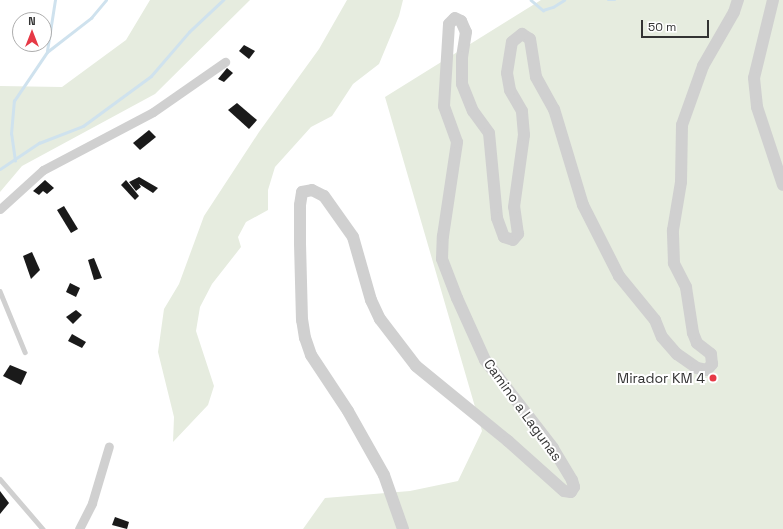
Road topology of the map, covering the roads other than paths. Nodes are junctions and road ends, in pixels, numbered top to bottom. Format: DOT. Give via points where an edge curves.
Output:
graph roads {
  1 [pos="738,0"];
  2 [pos="773,0"];
  3 [pos="225,62"];
  4 [pos="783,185"];
  5 [pos="0,209"];
  6 [pos="0,291"];
  7 [pos="26,352"];
  8 [pos="109,446"];
  9 [pos="0,480"];
  10 [pos="43,529"];
  11 [pos="78,529"];
  12 [pos="403,529"];
  1 -- 12 [label="street, Camino a Lagunas" via="734,12 703,66 682,125 674,263 686,287 697,343 711,354 712,364 707,370 697,368 677,354 662,337 655,320 619,276 583,205 554,109 536,78 530,39 522,34 512,42 506,73 510,90 522,111 524,135 514,207 518,234 513,240 504,237 497,218 489,133 473,112 462,84 462,57 466,32 461,22 455,18 449,24 444,106 458,142 443,236 442,259 485,360 553,448 572,480 574,487 571,492 564,491 508,441 416,366 389,331 371,300 353,237 324,196 312,190 302,192 300,244 302,320 305,338 311,355 348,411 384,475"];
  2 -- 4 [label="street" via="754,78 757,107"];
  3 -- 5 [label="street" via="153,112 43,170"];
  6 -- 7 [label="lane"];
  8 -- 11 [label="street" via="92,503"];
  9 -- 10 [label="lane"];
}
